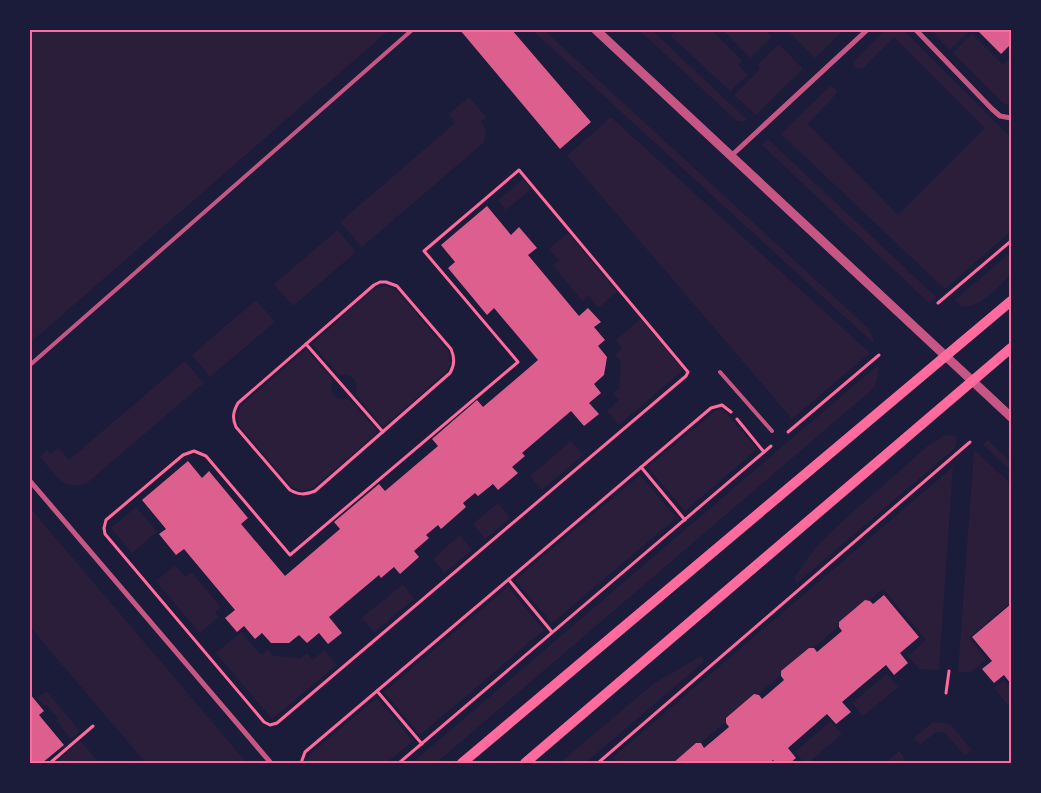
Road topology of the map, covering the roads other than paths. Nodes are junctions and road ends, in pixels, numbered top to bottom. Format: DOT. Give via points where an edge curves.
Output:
graph roads {
  1 [pos="412,30"];
  2 [pos="596,30"];
  3 [pos="867,30"];
  4 [pos="916,30"];
  5 [pos="1011,118"];
  6 [pos="731,156"];
  7 [pos="1011,301"];
  8 [pos="1011,348"];
  9 [pos="946,356"];
  10 [pos="30,365"];
  11 [pos="720,372"];
  12 [pos="972,382"];
  13 [pos="1011,417"];
  14 [pos="772,431"];
  15 [pos="30,481"];
  16 [pos="271,763"];
  17 [pos="462,763"];
  18 [pos="525,763"];
  1 -- 10 [label="lane"];
  2 -- 6 [label="street"];
  3 -- 6 [label="street"];
  4 -- 5 [label="street" via="992,109 1000,116"];
  6 -- 9 [label="street"];
  7 -- 9 [label="main road"];
  8 -- 12 [label="main road"];
  9 -- 12 [label="street"];
  9 -- 17 [label="main road"];
  11 -- 14 [label="lane"];
  12 -- 13 [label="street"];
  12 -- 18 [label="main road"];
  15 -- 16 [label="street"];
}
